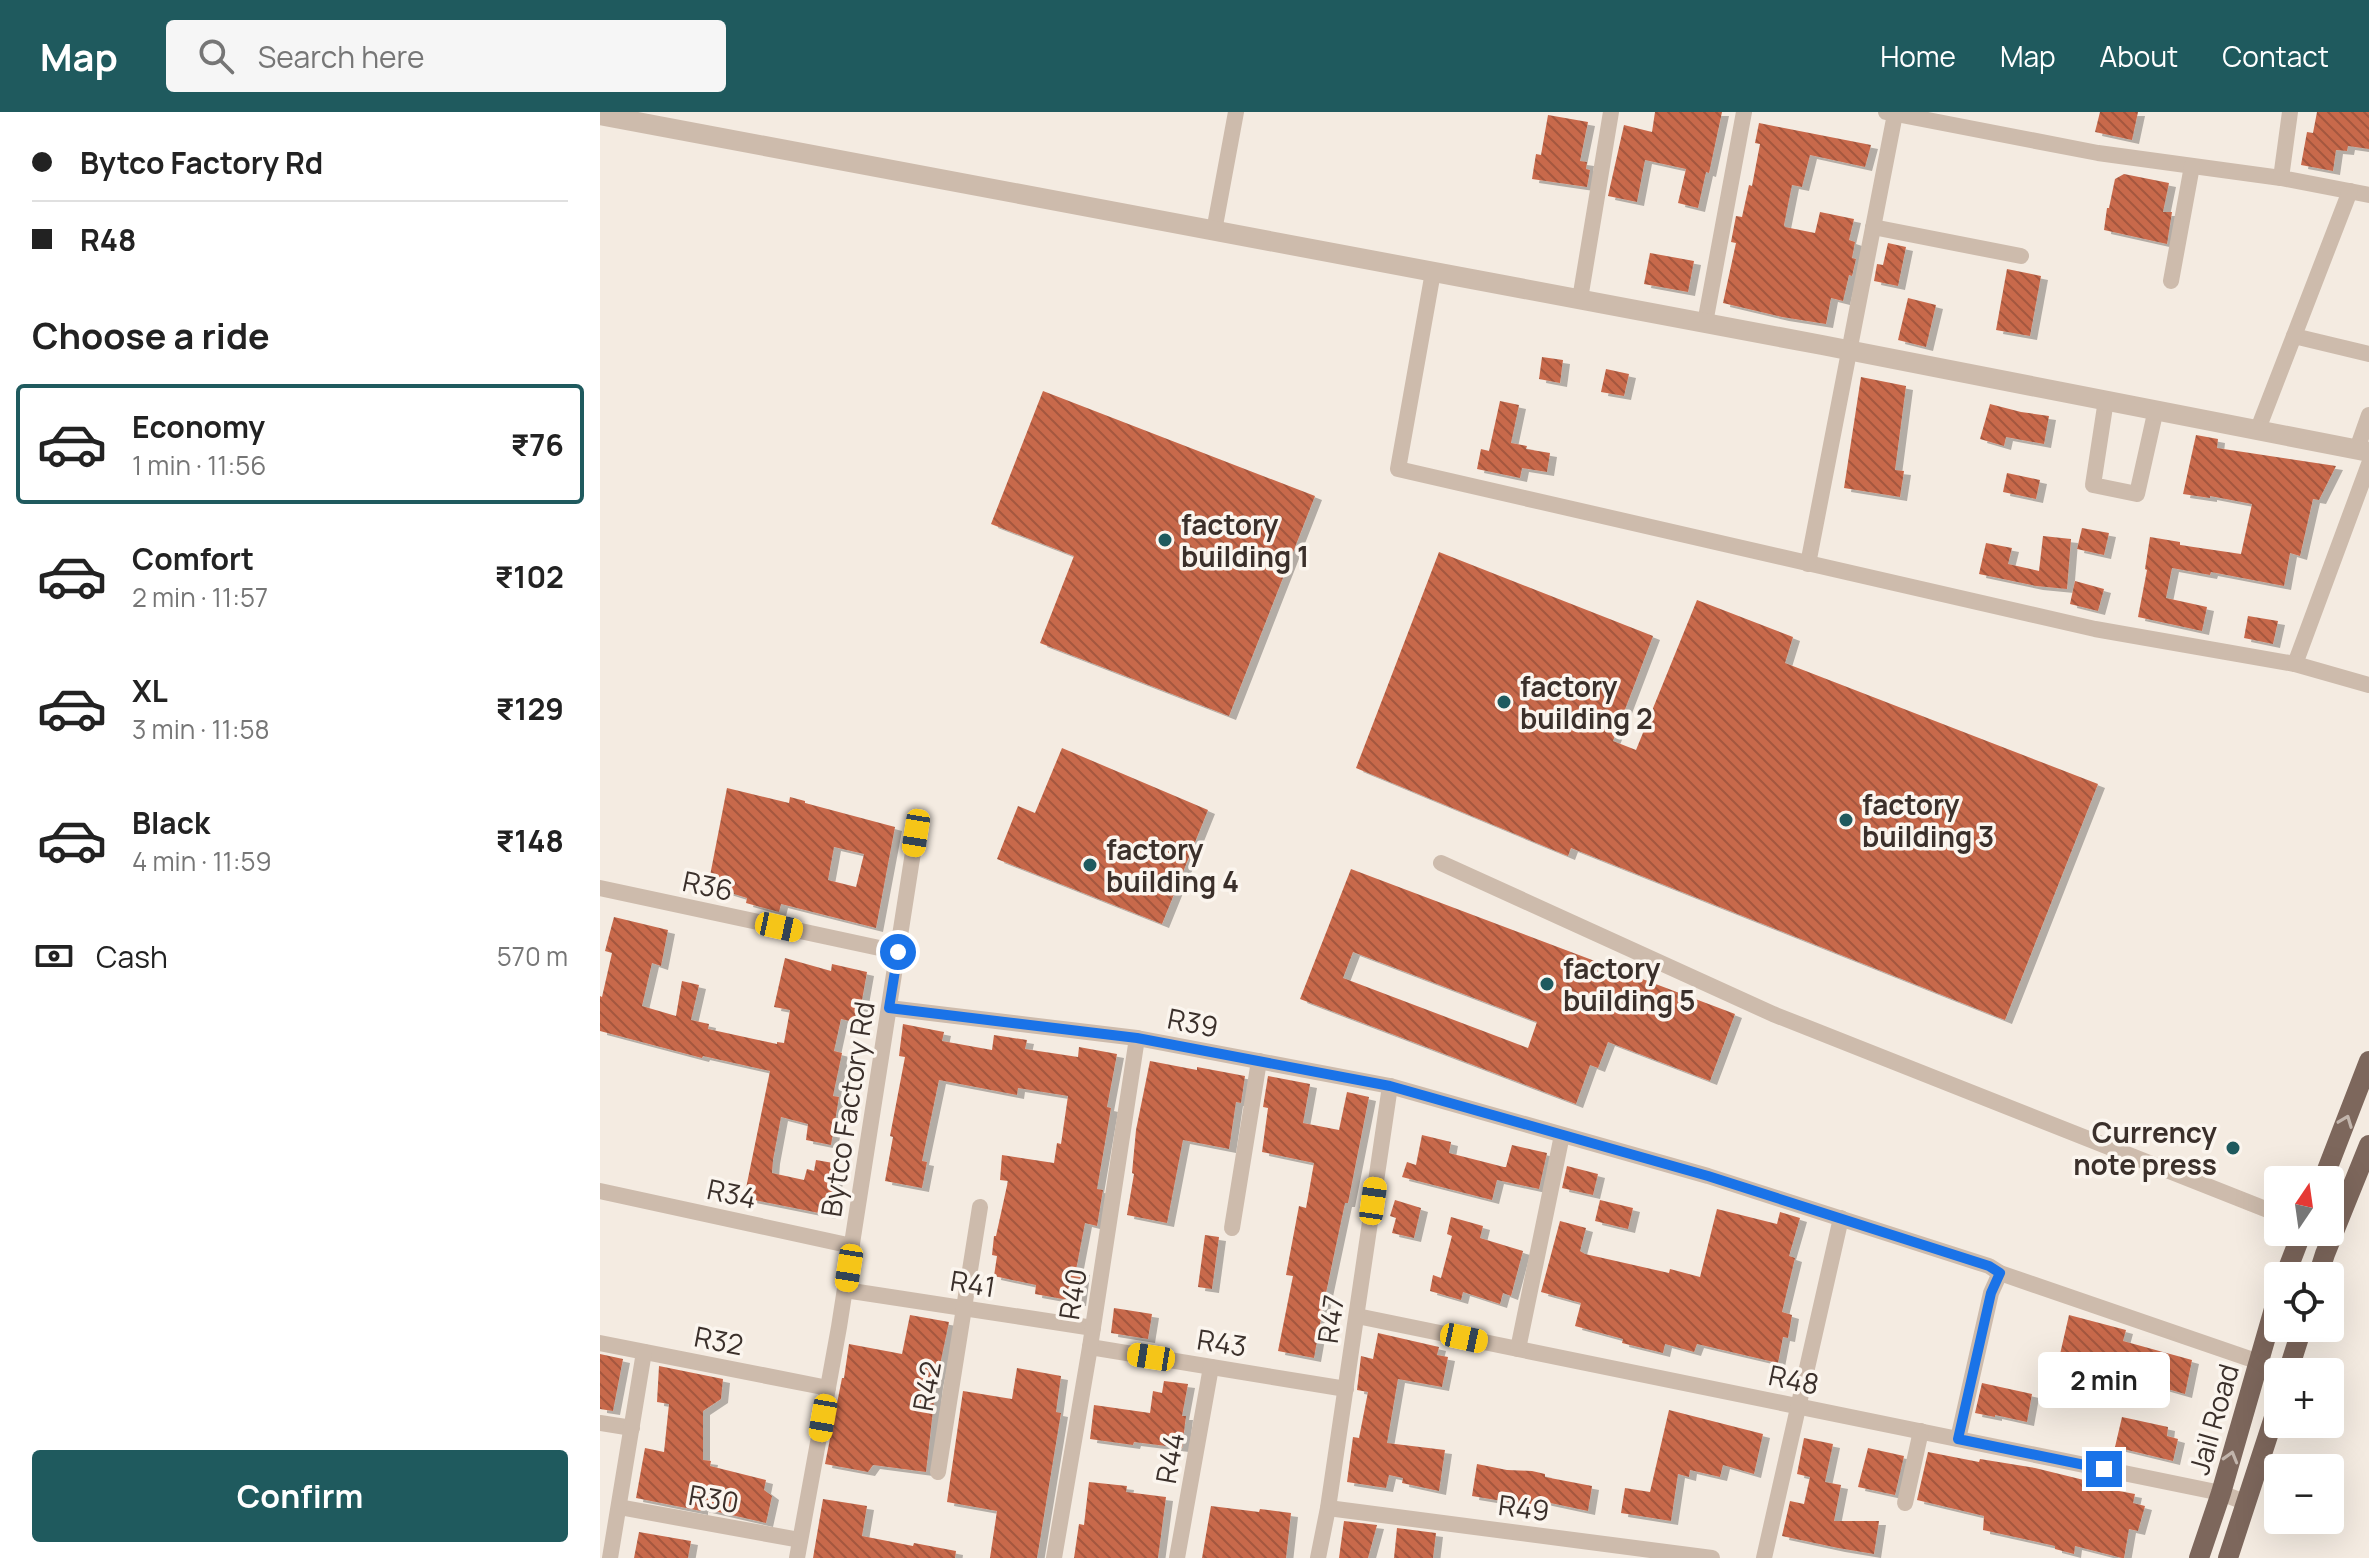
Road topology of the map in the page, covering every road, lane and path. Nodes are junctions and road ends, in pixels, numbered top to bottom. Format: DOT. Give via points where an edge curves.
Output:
graph roads {
  1 [pos="1236,112"];
  2 [pos="1611,112"];
  3 [pos="1744,112"];
  4 [pos="2290,112"];
  5 [pos="1890,113"];
  6 [pos="600,115"];
  7 [pos="666,120"];
  8 [pos="2192,166"];
  9 [pos="2281,178"];
  10 [pos="2350,191"];
  11 [pos="2369,195"];
  12 [pos="1873,227"];
  13 [pos="1214,231"];
  14 [pos="2021,256"];
  15 [pos="1433,272"];
  16 [pos="2171,281"];
  17 [pos="1580,299"];
  18 [pos="1705,323"];
  19 [pos="2294,336"];
  20 [pos="1848,351"];
  21 [pos="2369,354"];
  22 [pos="2106,400"];
  23 [pos="2156,409"];
  24 [pos="2369,415"];
  25 [pos="2258,429"];
  26 [pos="2365,455"];
  27 [pos="1808,564"];
  28 [pos="2295,664"];
  29 [pos="2369,685"];
  30 [pos="916,833"];
  31 [pos="1441,863"];
  32 [pos="600,888"];
  33 [pos="898,952"];
  34 [pos="889,1008"];
  35 [pos="1137,1038"];
  36 [pos="1259,1061"];
  37 [pos="2369,1061"];
  38 [pos="1390,1086"];
  39 [pos="1562,1135"];
  40 [pos="2369,1145"];
  41 [pos="2328,1166"];
  42 [pos="600,1191"];
  43 [pos="980,1207"];
  44 [pos="2264,1208"];
  45 [pos="1841,1218"];
  46 [pos="1232,1228"];
  47 [pos="852,1246"];
  48 [pos="2323,1262"];
  49 [pos="2000,1273"];
  50 [pos="845,1290"];
  51 [pos="965,1308"];
  52 [pos="1357,1316"];
  53 [pos="1093,1328"];
  54 [pos="2265,1342"];
  55 [pos="600,1343"];
  56 [pos="1090,1347"];
  57 [pos="1518,1349"];
  58 [pos="644,1352"];
  59 [pos="2259,1362"];
  60 [pos="1211,1367"];
  61 [pos="828,1388"];
  62 [pos="1346,1389"];
  63 [pos="1797,1406"];
  64 [pos="600,1423"];
  65 [pos="632,1428"];
  66 [pos="1921,1431"];
  67 [pos="2268,1438"];
  68 [pos="1958,1439"];
  69 [pos="938,1472"];
  70 [pos="2221,1493"];
  71 [pos="1905,1503"];
  72 [pos="2247,1503"];
  73 [pos="619,1507"];
  74 [pos="1328,1508"];
  75 [pos="800,1540"];
  76 [pos="610,1558"];
  77 [pos="797,1558"];
  78 [pos="1054,1558"];
  79 [pos="1177,1558"];
  80 [pos="1318,1558"];
  81 [pos="1712,1558"];
  82 [pos="1764,1558"];
  83 [pos="2199,1558"];
  84 [pos="2228,1558"];
  1 -- 13 [label="street"];
  2 -- 17 [label="street"];
  3 -- 18 [label="street"];
  4 -- 9 [label="street"];
  5 -- 8 [label="street"];
  5 -- 12 [label="street"];
  6 -- 7 [label="street"];
  7 -- 13 [label="street"];
  8 -- 9 [label="street"];
  8 -- 16 [label="street"];
  9 -- 10 [label="street"];
  10 -- 11 [label="street"];
  10 -- 19 [label="street"];
  12 -- 14 [label="street"];
  12 -- 20 [label="street"];
  13 -- 15 [label="street"];
  15 -- 17 [label="street"];
  15 -- 27 [label="street" via="1398,469"];
  17 -- 18 [label="street"];
  18 -- 20 [label="street"];
  19 -- 21 [label="street"];
  19 -- 25 [label="street"];
  20 -- 22 [label="street"];
  20 -- 27 [label="street"];
  22 -- 23 [label="street"];
  22 -- 23 [label="street" via="2093,485 2137,494"];
  23 -- 25 [label="street"];
  24 -- 26 [label="street"];
  25 -- 26 [label="street"];
  26 -- 28 [label="street"];
  27 -- 28 [label="street" via="2095,629"];
  28 -- 29 [label="street"];
  30 -- 33 [label="street, Bytco Factory Rd"];
  31 -- 44 [label="street" via="1773,1014"];
  32 -- 33 [label="street, R36"];
  33 -- 34 [label="street, Bytco Factory Rd"];
  34 -- 35 [label="street, R39"];
  34 -- 47 [label="street, Bytco Factory Rd"];
  35 -- 36 [label="street, R39"];
  35 -- 53 [label="street, R40"];
  36 -- 38 [label="street, R39"];
  36 -- 46 [label="street"];
  41 -- 37 [label="main road, one-way"];
  38 -- 39 [label="street, R39"];
  38 -- 52 [label="street, R47"];
  39 -- 45 [label="street, R39"];
  39 -- 57 [label="street"];
  40 -- 48 [label="main road"];
  42 -- 47 [label="street, R34"];
  43 -- 51 [label="street, R42"];
  45 -- 49 [label="street, R39"];
  45 -- 63 [label="street"];
  47 -- 50 [label="street, Bytco Factory Rd"];
  49 -- 59 [label="street, R39"];
  49 -- 68 [label="street"];
  50 -- 51 [label="street, R41"];
  50 -- 61 [label="street, Bytco Factory Rd"];
  51 -- 53 [label="street, R41"];
  51 -- 69 [label="street, R42"];
  52 -- 57 [label="street, R48"];
  52 -- 62 [label="street, R47"];
  53 -- 56 [label="street, R40"];
  54 -- 59 [label="main road, Jail Road"];
  55 -- 58 [label="street, R32"];
  56 -- 60 [label="street, R43"];
  56 -- 78 [label="street, R40"];
  57 -- 63 [label="street, R48"];
  58 -- 61 [label="street, R32"];
  58 -- 65 [label="street"];
  70 -- 59 [label="main road, Jail Road, one-way"];
  60 -- 62 [label="street, R43"];
  60 -- 79 [label="street, R44"];
  61 -- 75 [label="street, Bytco Factory Rd"];
  62 -- 74 [label="street, R47"];
  63 -- 66 [label="street, R48"];
  63 -- 82 [label="street"];
  64 -- 65 [label="street"];
  65 -- 73 [label="street"];
  66 -- 68 [label="street, R48"];
  66 -- 71 [label="street"];
  67 -- 72 [label="main road"];
  68 -- 70 [label="street, R48"];
  70 -- 72 [label="street, R48"];
  70 -- 83 [label="main road, Jail Road"];
  72 -- 84 [label="main road"];
  73 -- 75 [label="street, R30"];
  73 -- 76 [label="street"];
  74 -- 80 [label="street, R47"];
  74 -- 81 [label="street, R49"];
  75 -- 77 [label="street, Bytco Factory Rd"];
}
